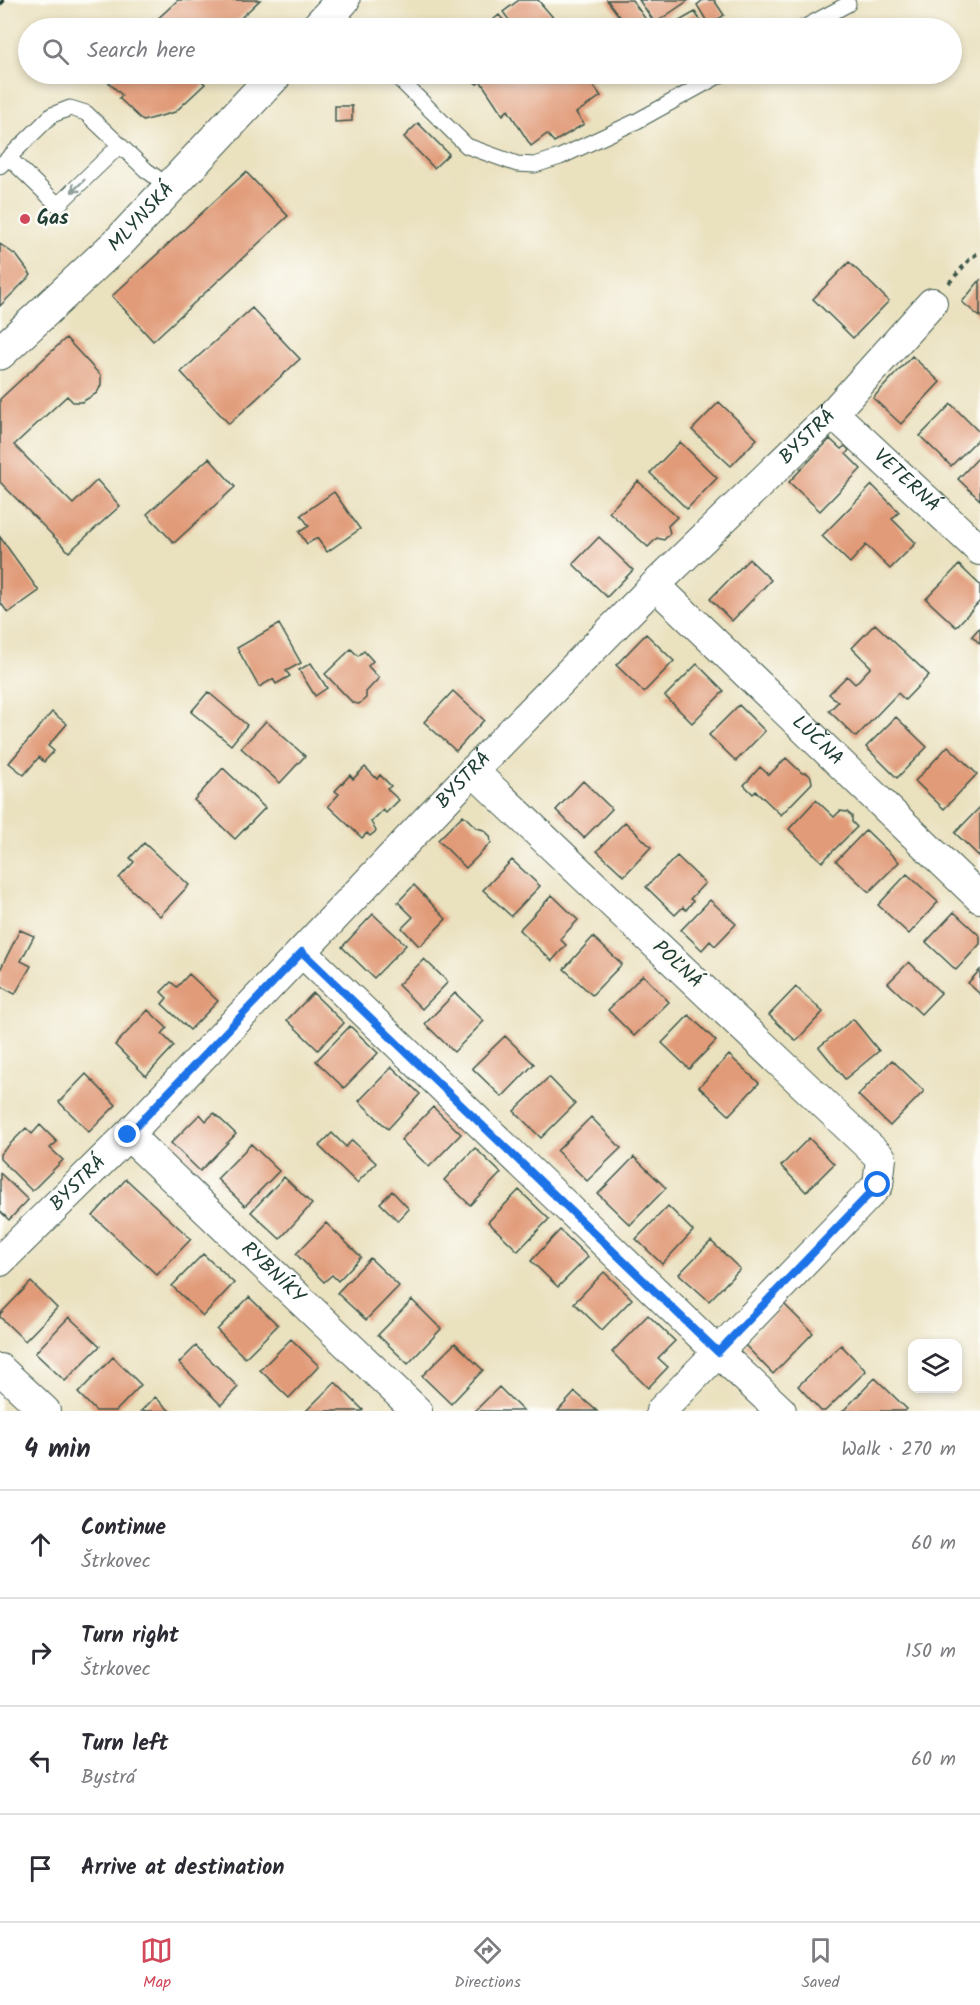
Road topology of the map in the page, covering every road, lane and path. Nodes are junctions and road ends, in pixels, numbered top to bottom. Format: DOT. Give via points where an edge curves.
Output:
graph roads {
  1 [pos="848,4"];
  2 [pos="822,18"];
  3 [pos="267,84"];
  4 [pos="404,84"];
  5 [pos="704,84"];
  6 [pos="120,145"];
  7 [pos="4,162"];
  8 [pos="171,188"];
  9 [pos="980,251"];
  10 [pos="932,303"];
  11 [pos="0,353"];
  12 [pos="833,412"];
  13 [pos="980,550"];
  14 [pos="655,585"];
  15 [pos="473,771"];
  16 [pos="980,898"];
  17 [pos="302,952"];
  18 [pos="128,1135"];
  19 [pos="0,1262"];
  20 [pos="718,1352"];
  21 [pos="0,1368"];
  22 [pos="45,1411"];
  23 [pos="417,1411"];
  24 [pos="661,1411"];
  25 [pos="781,1411"];
  1 -- 2 [label="lane"];
  3 -- 8 [label="street, MLYNSKÁ"];
  4 -- 5 [label="lane" via="467,146 517,164 536,165 560,158 637,121"];
  6 -- 7 [label="lane" via="86,113 70,108 52,116"];
  6 -- 7 [label="lane, one-way" via="58,205"];
  6 -- 8 [label="lane"];
  8 -- 11 [label="street, MLYNSKÁ"];
  9 -- 10 [label="path"];
  10 -- 12 [label="street, BYSTRÁ"];
  12 -- 13 [label="street, VETERNÁ"];
  12 -- 14 [label="street, BYSTRÁ"];
  14 -- 15 [label="street, BYSTRÁ"];
  14 -- 16 [label="street, LÚČNA"];
  15 -- 17 [label="street, BYSTRÁ"];
  15 -- 20 [label="street, POĽNÁ" via="881,1158 878,1185"];
  17 -- 18 [label="street, BYSTRÁ"];
  17 -- 20 [label="street"];
  18 -- 19 [label="street, BYSTRÁ"];
  18 -- 23 [label="street, RYBNÍKY"];
  20 -- 24 [label="street"];
  20 -- 25 [label="street"];
  21 -- 22 [label="street"];
}
